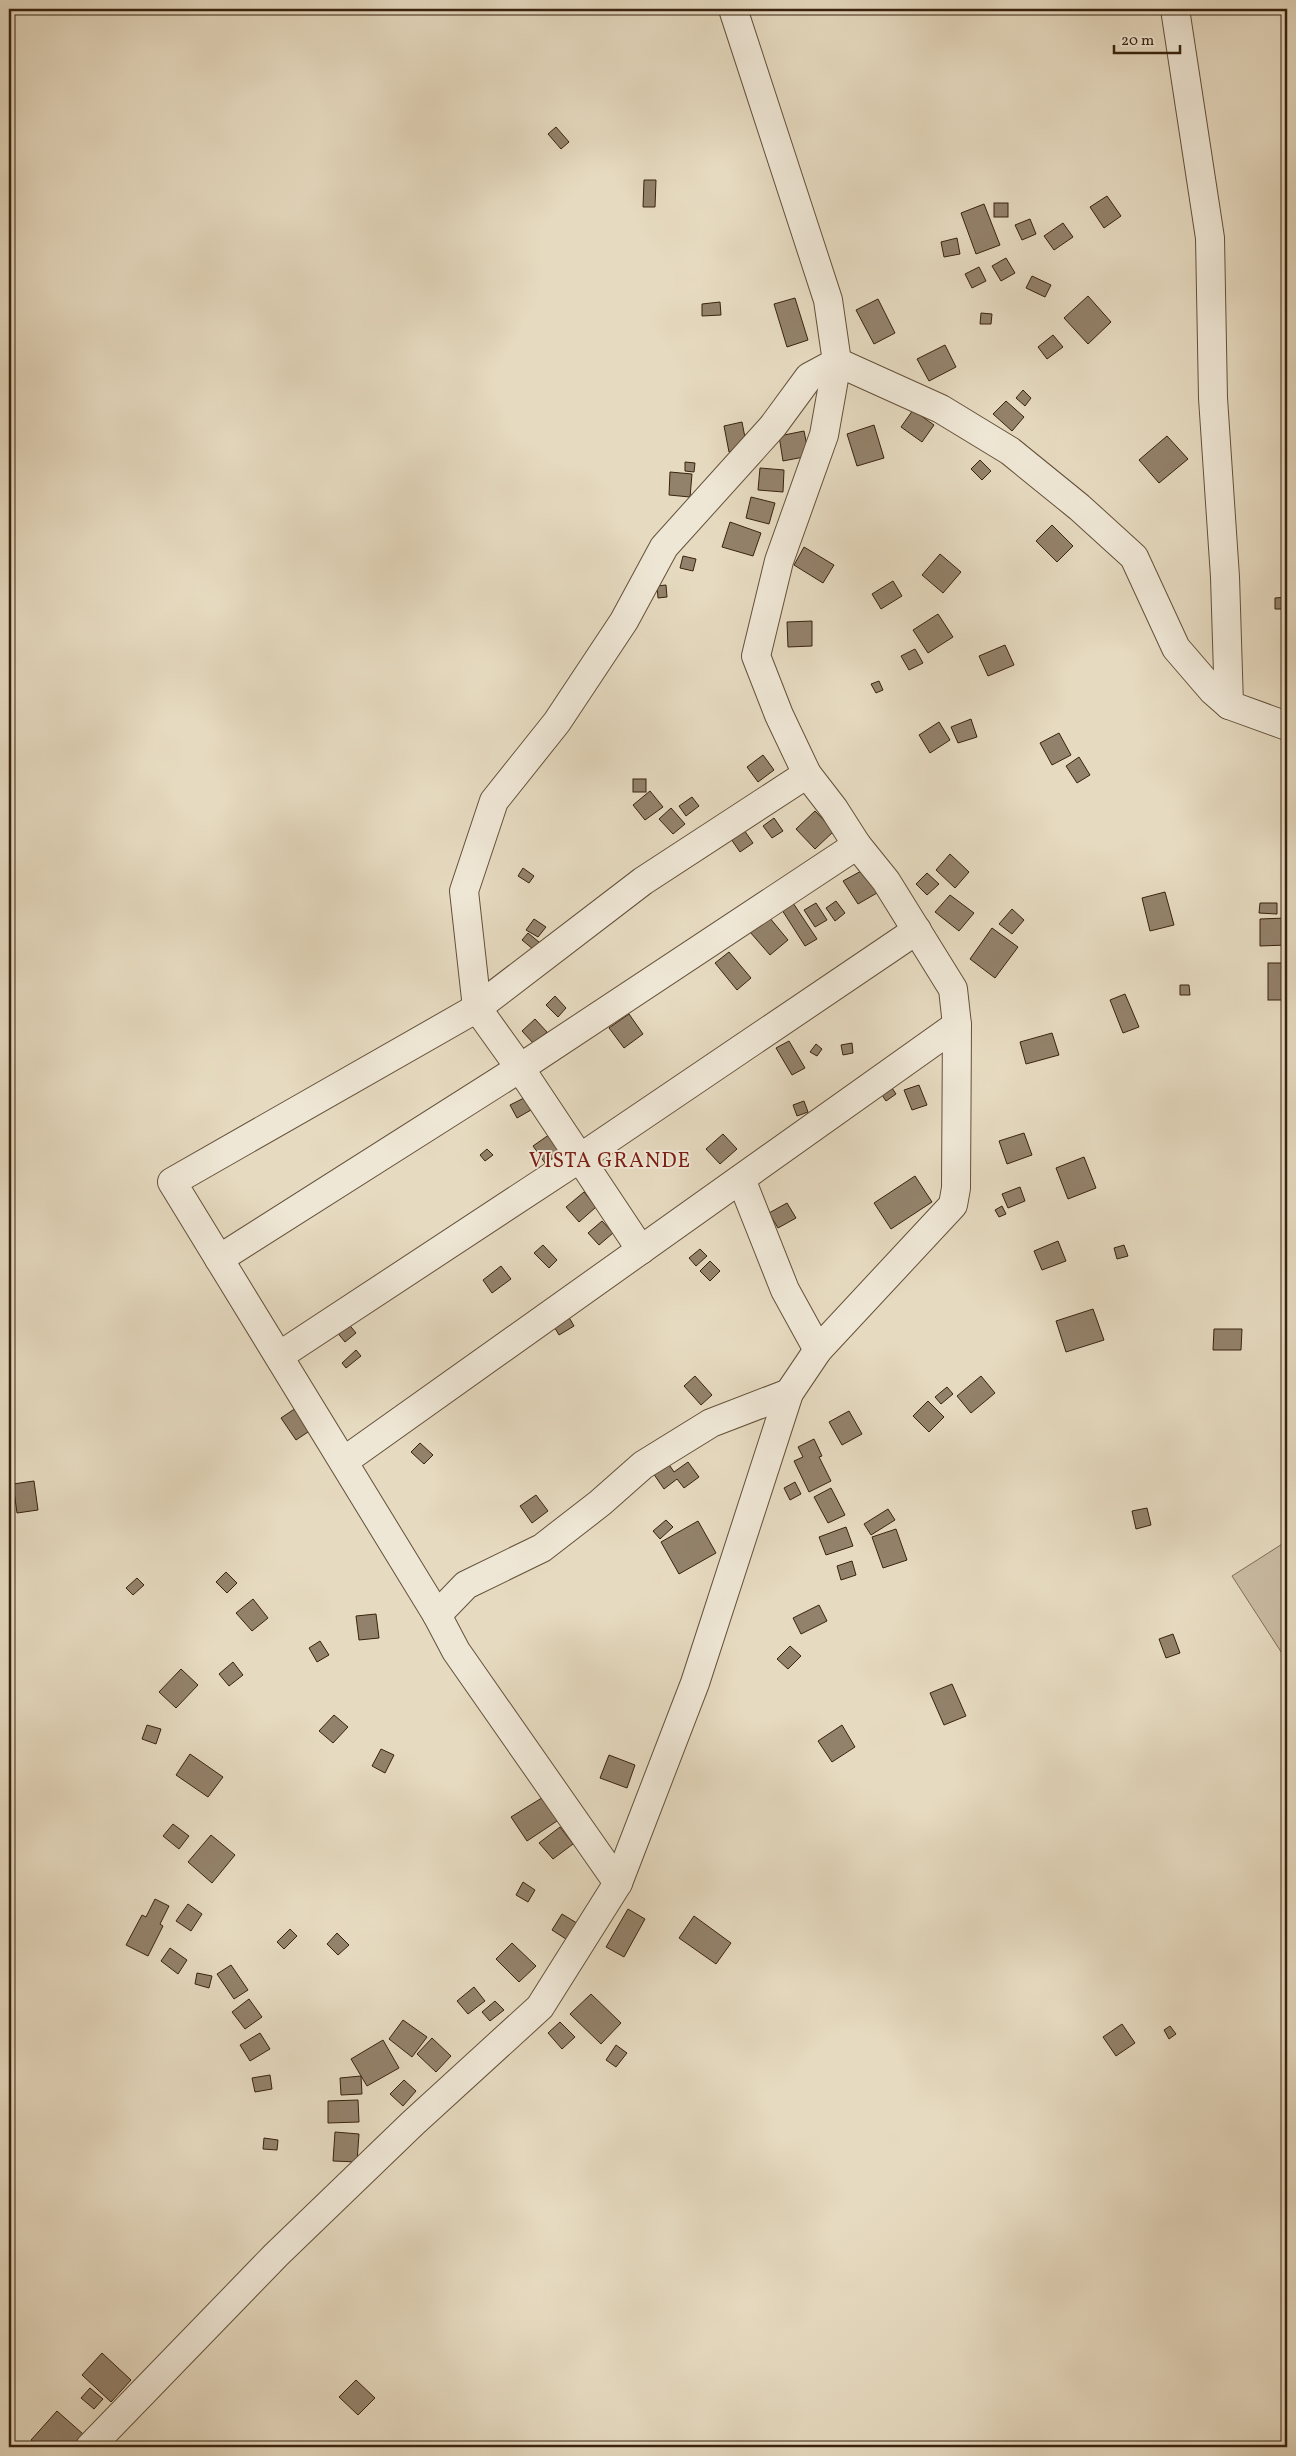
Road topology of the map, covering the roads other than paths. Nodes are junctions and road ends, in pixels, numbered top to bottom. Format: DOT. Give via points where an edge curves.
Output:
graph roads {
  1 [pos="734,9"];
  2 [pos="1175,9"];
  3 [pos="837,362"];
  4 [pos="1229,705"];
  5 [pos="1287,726"];
  6 [pos="807,774"];
  7 [pos="857,845"];
  8 [pos="917,930"];
  9 [pos="477,1008"];
  10 [pos="957,1025"];
  11 [pos="520,1068"];
  12 [pos="580,1158"];
  13 [pos="741,1179"];
  14 [pos="641,1250"];
  15 [pos="219,1258"];
  16 [pos="818,1350"];
  17 [pos="279,1356"];
  18 [pos="789,1393"];
  19 [pos="344,1461"];
  20 [pos="437,1615"];
  21 [pos="618,1883"];
  22 [pos="90,2447"];
  1 -- 3 [label="street" via="828,300"];
  2 -- 4 [label="street" via="1210,238 1213,398 1225,577"];
  3 -- 4 [label="street" via="957,418 1010,451 1080,507 1134,558 1176,648"];
  3 -- 6 [label="street" via="824,434 779,561 756,656"];
  3 -- 9 [label="street" via="809,376 773,426 664,546 624,620 557,722 494,801 464,891"];
  4 -- 5 [label="street"];
  6 -- 7 [label="street"];
  6 -- 9 [label="street" via="643,881"];
  7 -- 8 [label="street" via="886,881"];
  7 -- 11 [label="street"];
  8 -- 10 [label="street" via="953,989"];
  8 -- 12 [label="street"];
  9 -- 11 [label="street"];
  9 -- 15 [label="street" via="172,1182"];
  10 -- 13 [label="street"];
  10 -- 16 [label="street" via="956,1188 952,1205"];
  11 -- 12 [label="street"];
  11 -- 15 [label="street"];
  12 -- 14 [label="street"];
  12 -- 17 [label="street"];
  13 -- 14 [label="street"];
  13 -- 16 [label="street" via="785,1290"];
  14 -- 19 [label="street"];
  15 -- 17 [label="street"];
  16 -- 18 [label="street"];
  17 -- 19 [label="street"];
  18 -- 20 [label="street" via="711,1424 642,1465 542,1548 466,1585"];
  18 -- 21 [label="street" via="695,1683"];
  19 -- 20 [label="street"];
  20 -- 21 [label="street" via="456,1651"];
  21 -- 22 [label="street" via="540,2008 413,2123 276,2255"];
}
